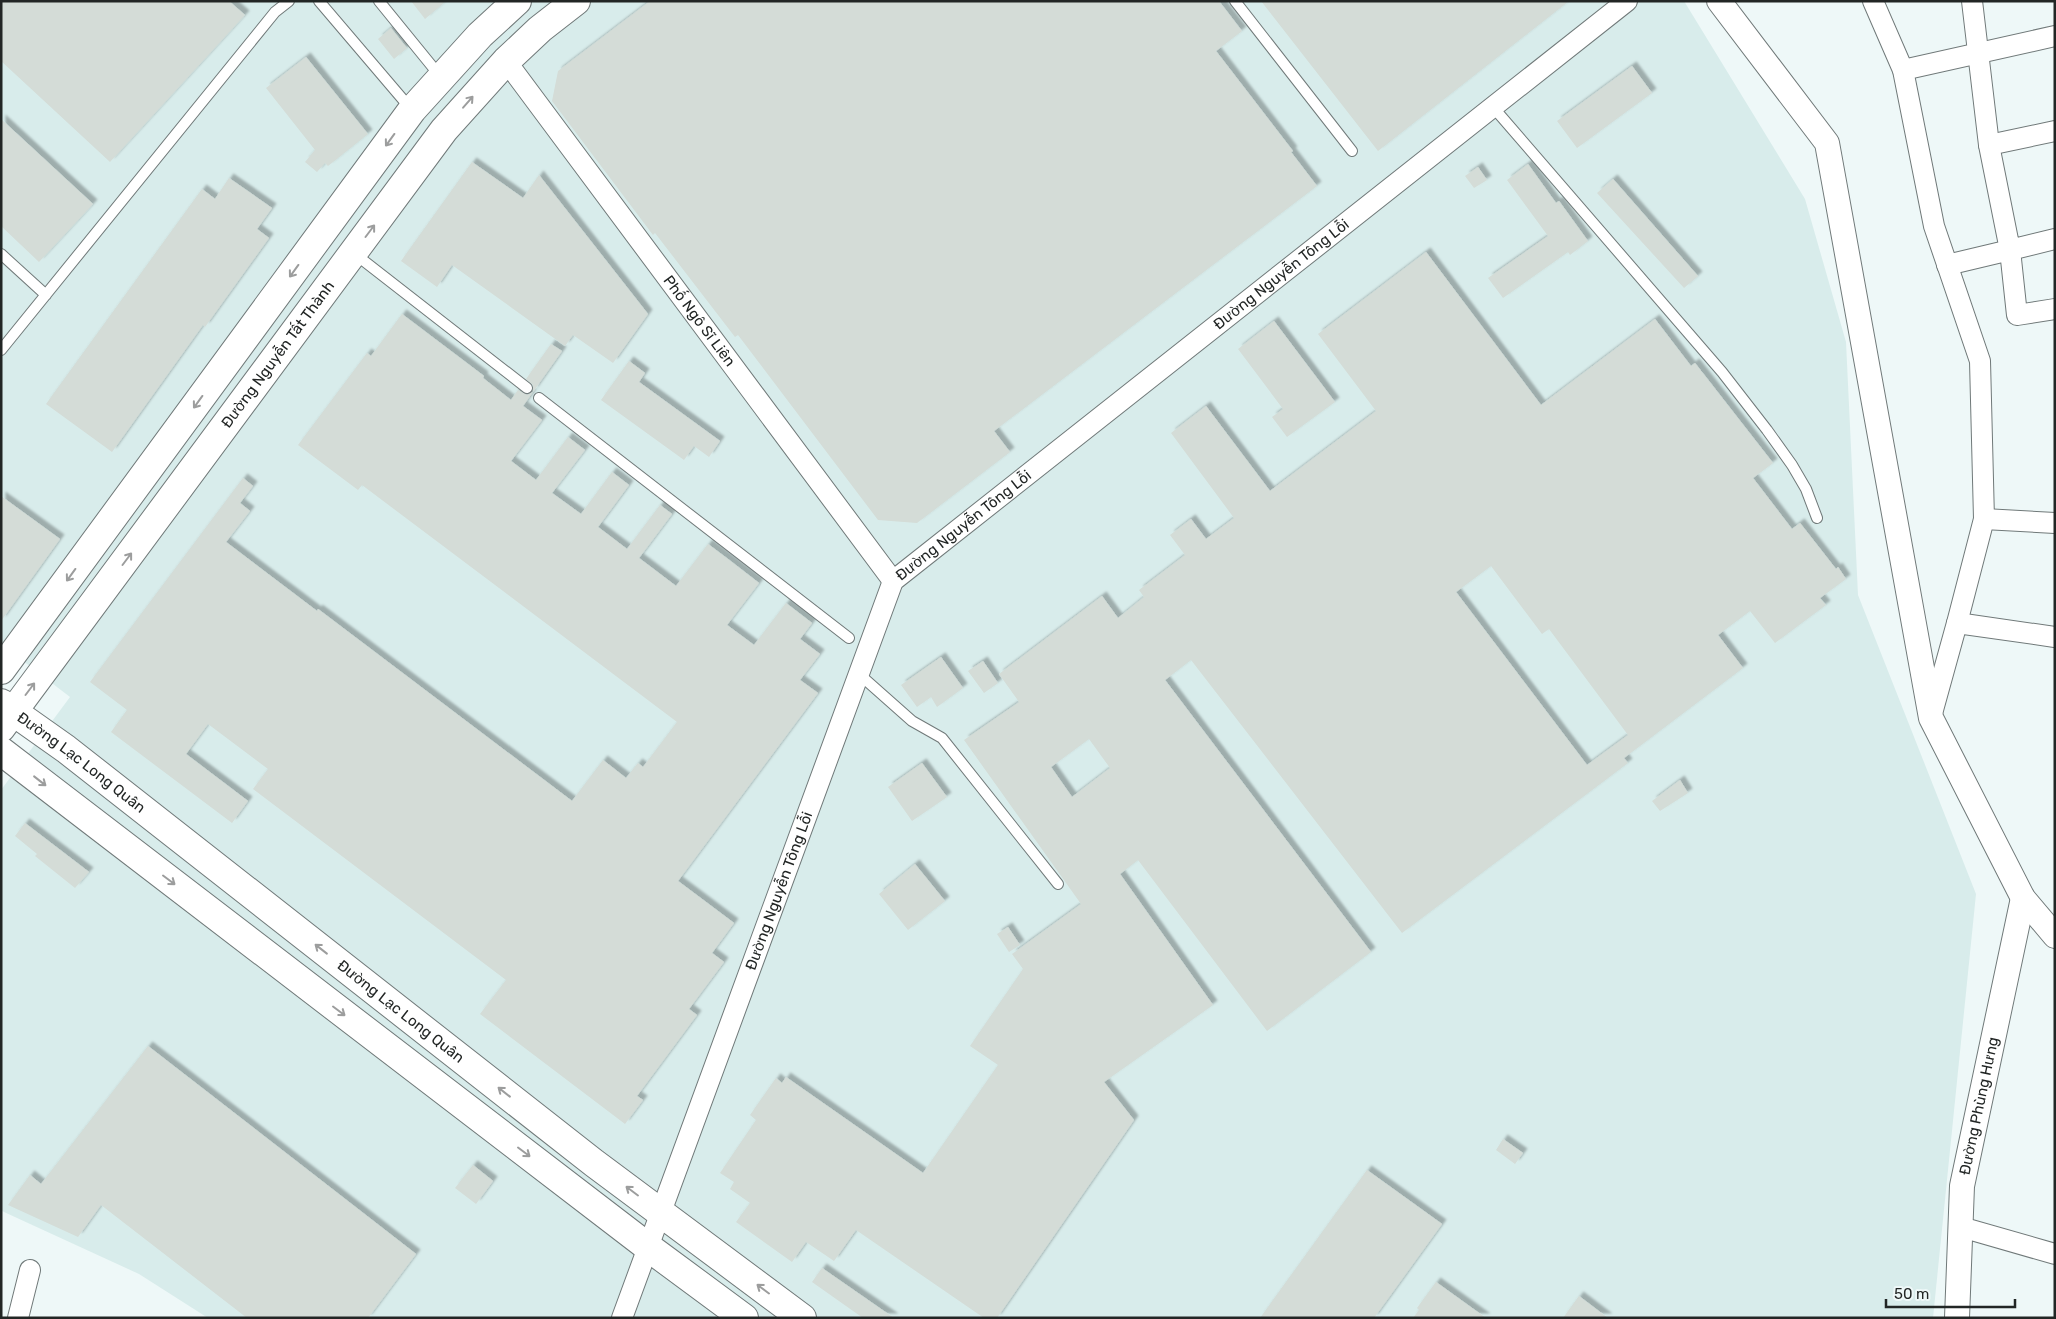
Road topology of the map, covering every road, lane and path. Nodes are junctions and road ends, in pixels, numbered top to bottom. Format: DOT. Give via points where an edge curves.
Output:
graph roads {
  1 [pos="289,1"];
  2 [pos="319,1"];
  3 [pos="379,1"];
  4 [pos="517,1"];
  5 [pos="576,1"];
  6 [pos="1235,1"];
  7 [pos="1627,1"];
  8 [pos="1719,1"];
  9 [pos="1873,1"];
  10 [pos="1972,1"];
  11 [pos="480,35"];
  12 [pos="2055,36"];
  13 [pos="1979,53"];
  14 [pos="506,61"];
  15 [pos="1903,70"];
  16 [pos="441,76"];
  17 [pos="1493,107"];
  18 [pos="412,110"];
  19 [pos="2055,131"];
  20 [pos="1989,145"];
  21 [pos="1352,151"];
  22 [pos="2055,239"];
  23 [pos="2010,250"];
  24 [pos="354,253"];
  25 [pos="1,254"];
  26 [pos="1947,265"];
  27 [pos="46,295"];
  28 [pos="2055,309"];
  29 [pos="1,350"];
  30 [pos="527,388"];
  31 [pos="539,398"];
  32 [pos="1817,518"];
  33 [pos="1984,519"];
  34 [pos="2055,523"];
  35 [pos="893,581"];
  36 [pos="1957,624"];
  37 [pos="2055,637"];
  38 [pos="849,638"];
  39 [pos="1,670"];
  40 [pos="859,674"];
  41 [pos="5,714"];
  42 [pos="1931,718"];
  43 [pos="1,751"];
  44 [pos="1058,884"];
  45 [pos="2023,898"];
  46 [pos="2054,933"];
  47 [pos="661,1213"];
  48 [pos="1961,1227"];
  49 [pos="648,1248"];
  50 [pos="2055,1254"];
  51 [pos="30,1270"];
  52 [pos="18,1318"];
  53 [pos="622,1318"];
  54 [pos="744,1318"];
  55 [pos="802,1318"];
  56 [pos="1957,1318"];
  1 -- 27 [label="lane" via="275,12"];
  2 -- 18 [label="lane"];
  3 -- 16 [label="lane"];
  4 -- 11 [label="main road"];
  5 -- 14 [label="main road, Đường Nguyễn Tất Thành"];
  6 -- 21 [label="lane"];
  7 -- 17 [label="street, Đường Nguyễn Tông Lỗi"];
  8 -- 42 [label="street" via="1827,143"];
  9 -- 15 [label="street"];
  10 -- 13 [label="street"];
  11 -- 14 [label="main road"];
  11 -- 16 [label="main road"];
  12 -- 13 [label="street"];
  13 -- 15 [label="street"];
  13 -- 20 [label="street"];
  24 -- 14 [label="main road, Đường Nguyễn Tất Thành, one-way" via="444,130"];
  14 -- 35 [label="street, Phố Ngô Sĩ Liên"];
  15 -- 26 [label="street" via="1934,226"];
  16 -- 18 [label="main road"];
  17 -- 32 [label="lane" via="1722,372 1792,465"];
  17 -- 35 [label="street, Đường Nguyễn Tông Lỗi"];
  18 -- 39 [label="main road, one-way"];
  19 -- 20 [label="street"];
  20 -- 23 [label="street"];
  22 -- 23 [label="street"];
  23 -- 26 [label="street"];
  23 -- 28 [label="street" via="2017,315"];
  24 -- 30 [label="lane"];
  41 -- 24 [label="main road, Đường Nguyễn Tất Thành, one-way"];
  25 -- 27 [label="lane"];
  26 -- 33 [label="street" via="1980,361"];
  27 -- 29 [label="lane"];
  31 -- 38 [label="lane"];
  33 -- 34 [label="street"];
  33 -- 36 [label="street"];
  35 -- 40 [label="street, Đường Nguyễn Tông Lỗi"];
  36 -- 37 [label="street"];
  36 -- 42 [label="street"];
  40 -- 44 [label="lane" via="912,721 942,738"];
  40 -- 47 [label="street, Đường Nguyễn Tông Lỗi"];
  47 -- 41 [label="main road, Đường Lạc Long Quân, one-way" via="66,749"];
  42 -- 45 [label="street"];
  43 -- 49 [label="main road, one-way"];
  45 -- 46 [label="street"];
  45 -- 48 [label="street, Đường Phùng Hưng" via="1962,1186"];
  47 -- 49 [label="street, Đường Nguyễn Tông Lỗi"];
  55 -- 47 [label="main road, Đường Lạc Long Quân, one-way"];
  48 -- 50 [label="street"];
  48 -- 56 [label="street, Đường Phùng Hưng"];
  49 -- 53 [label="street, Đường Nguyễn Tông Lỗi"];
  49 -- 54 [label="main road"];
  51 -- 52 [label="street"];
}
